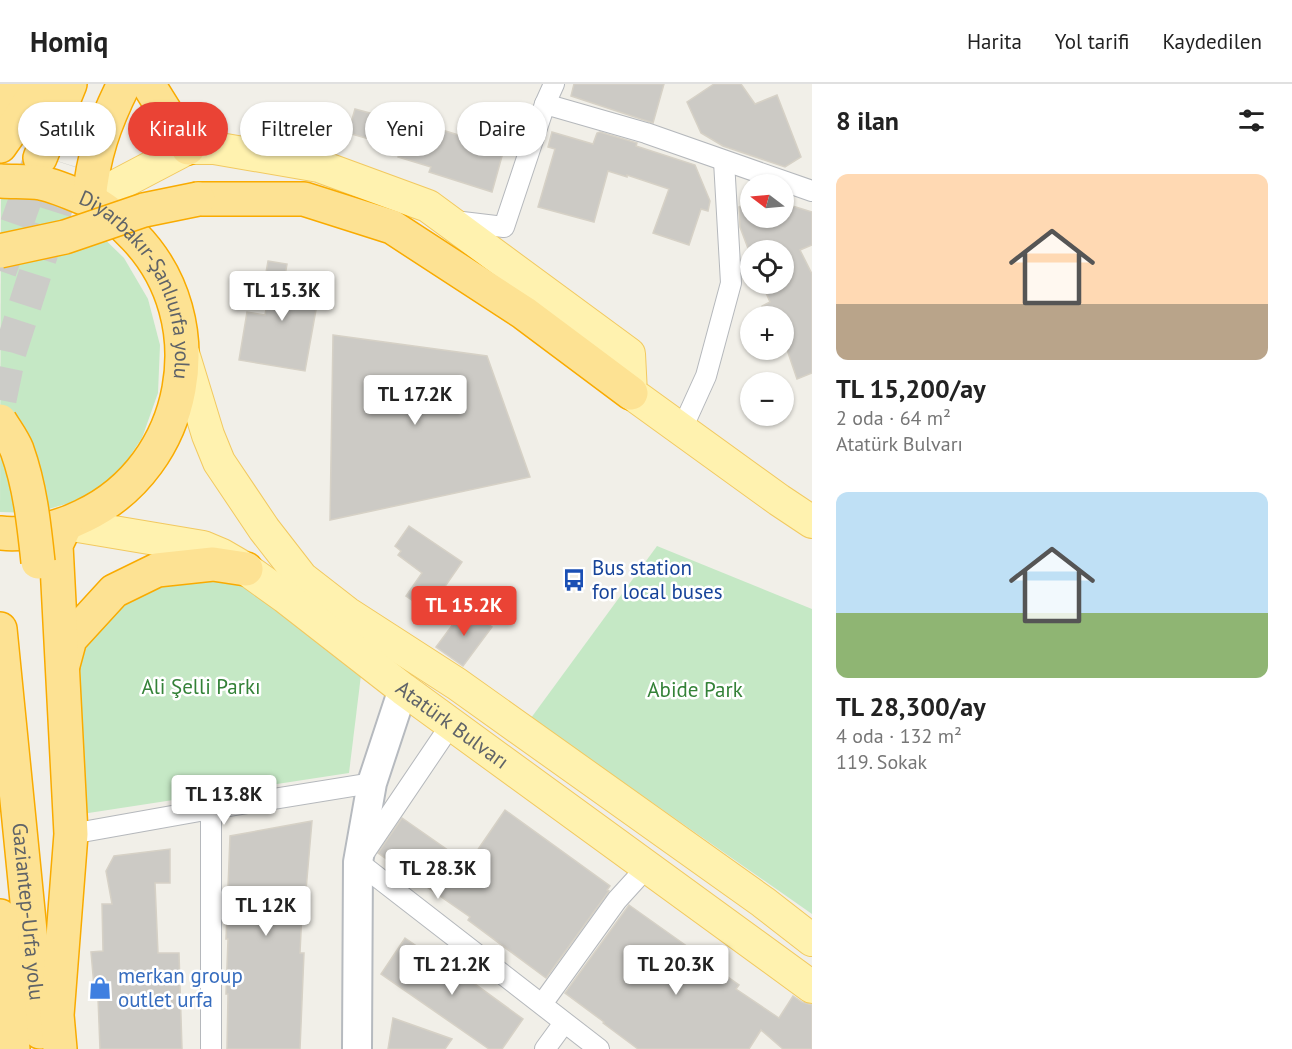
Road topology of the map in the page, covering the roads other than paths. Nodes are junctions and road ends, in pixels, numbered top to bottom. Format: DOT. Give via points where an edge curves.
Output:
graph roads {
  1 [pos="20,84"];
  2 [pos="40,84"];
  3 [pos="70,84"];
  4 [pos="106,84"];
  5 [pos="124,84"];
  6 [pos="148,84"];
  7 [pos="555,84"];
  8 [pos="159,102"];
  9 [pos="546,102"];
  10 [pos="0,103"];
  11 [pos="547,105"];
  12 [pos="0,146"];
  13 [pos="228,150"];
  14 [pos="173,156"];
  15 [pos="528,156"];
  16 [pos="724,161"];
  17 [pos="0,181"];
  18 [pos="812,191"];
  19 [pos="89,200"];
  20 [pos="446,220"];
  21 [pos="0,250"];
  22 [pos="183,352"];
  23 [pos="631,393"];
  24 [pos="0,422"];
  25 [pos="681,430"];
  26 [pos="812,522"];
  27 [pos="66,524"];
  28 [pos="0,533"];
  29 [pos="246,569"];
  30 [pos="0,629"];
  31 [pos="62,669"];
  32 [pos="404,689"];
  33 [pos="452,723"];
  34 [pos="372,783"];
  35 [pos="211,809"];
  36 [pos="71,834"];
  37 [pos="358,862"];
  38 [pos="647,867"];
  39 [pos="0,916"];
  40 [pos="812,940"];
  41 [pos="812,987"];
  42 [pos="542,1004"];
  43 [pos="57,1015"];
  44 [pos="564,1023"];
  45 [pos="13,1049"];
  46 [pos="42,1049"];
  47 [pos="60,1049"];
  48 [pos="211,1049"];
  49 [pos="357,1049"];
  50 [pos="545,1049"];
  51 [pos="599,1049"];
  1 -- 10 [label="highway"];
  2 -- 12 [label="highway"];
  3 -- 4 [label="highway" via="55,162"];
  5 -- 19 [label="highway" via="107,118 92,170"];
  6 -- 8 [label="highway"];
  7 -- 9 [label="street"];
  11 -- 16 [label="street"];
  13 -- 20 [label="main road" via="319,166 428,206"];
  14 -- 19 [label="main road"];
  15 -- 20 [label="street" via="504,227"];
  16 -- 18 [label="street"];
  16 -- 25 [label="street" via="731,283 706,376"];
  17 -- 19 [label="highway, Diyarbakır-Şanlıurfa yolu" via="41,183"];
  19 -- 22 [label="highway, Diyarbakır-Şanlıurfa yolu" via="120,221 146,248 166,280 178,315"];
  20 -- 23 [label="main road" via="628,354"];
  21 -- 23 [label="highway, bridge" via="65,237 144,210 198,199 304,199 392,227 524,313"];
  22 -- 27 [label="highway, Diyarbakır-Şanlıurfa yolu" via="180,391 168,428 149,462 123,490 96,510"];
  22 -- 40 [label="main road" via="219,462 302,578 347,613 457,684"];
  23 -- 25 [label="main road"];
  24 -- 43 [label="highway, bridge" via="16,448 34,519"];
  25 -- 26 [label="main road"];
  27 -- 28 [label="highway, Diyarbakır-Şanlıurfa yolu" via="13,535"];
  27 -- 29 [label="main road, Atatürk Bulvarı" via="203,547"];
  27 -- 31 [label="highway" via="56,545"];
  29 -- 31 [label="highway" via="213,564 157,570 114,591 70,639"];
  29 -- 32 [label="main road, Atatürk Bulvarı"];
  30 -- 46 [label="highway, Gaziantep-Urfa yolu"];
  31 -- 36 [label="highway"];
  32 -- 33 [label="main road, Atatürk Bulvarı"];
  32 -- 34 [label="street"];
  33 -- 37 [label="street"];
  33 -- 38 [label="main road, Atatürk Bulvarı"];
  34 -- 35 [label="street"];
  34 -- 37 [label="street"];
  35 -- 36 [label="street"];
  35 -- 48 [label="street"];
  36 -- 43 [label="highway"];
  37 -- 42 [label="street"];
  37 -- 49 [label="street"];
  38 -- 41 [label="main road, Atatürk Bulvarı"];
  38 -- 42 [label="street" via="617,900"];
  39 -- 45 [label="highway, Gaziantep-Urfa yolu"];
  42 -- 44 [label="street"];
  43 -- 47 [label="highway"];
  44 -- 50 [label="street"];
  44 -- 51 [label="street"];
}
